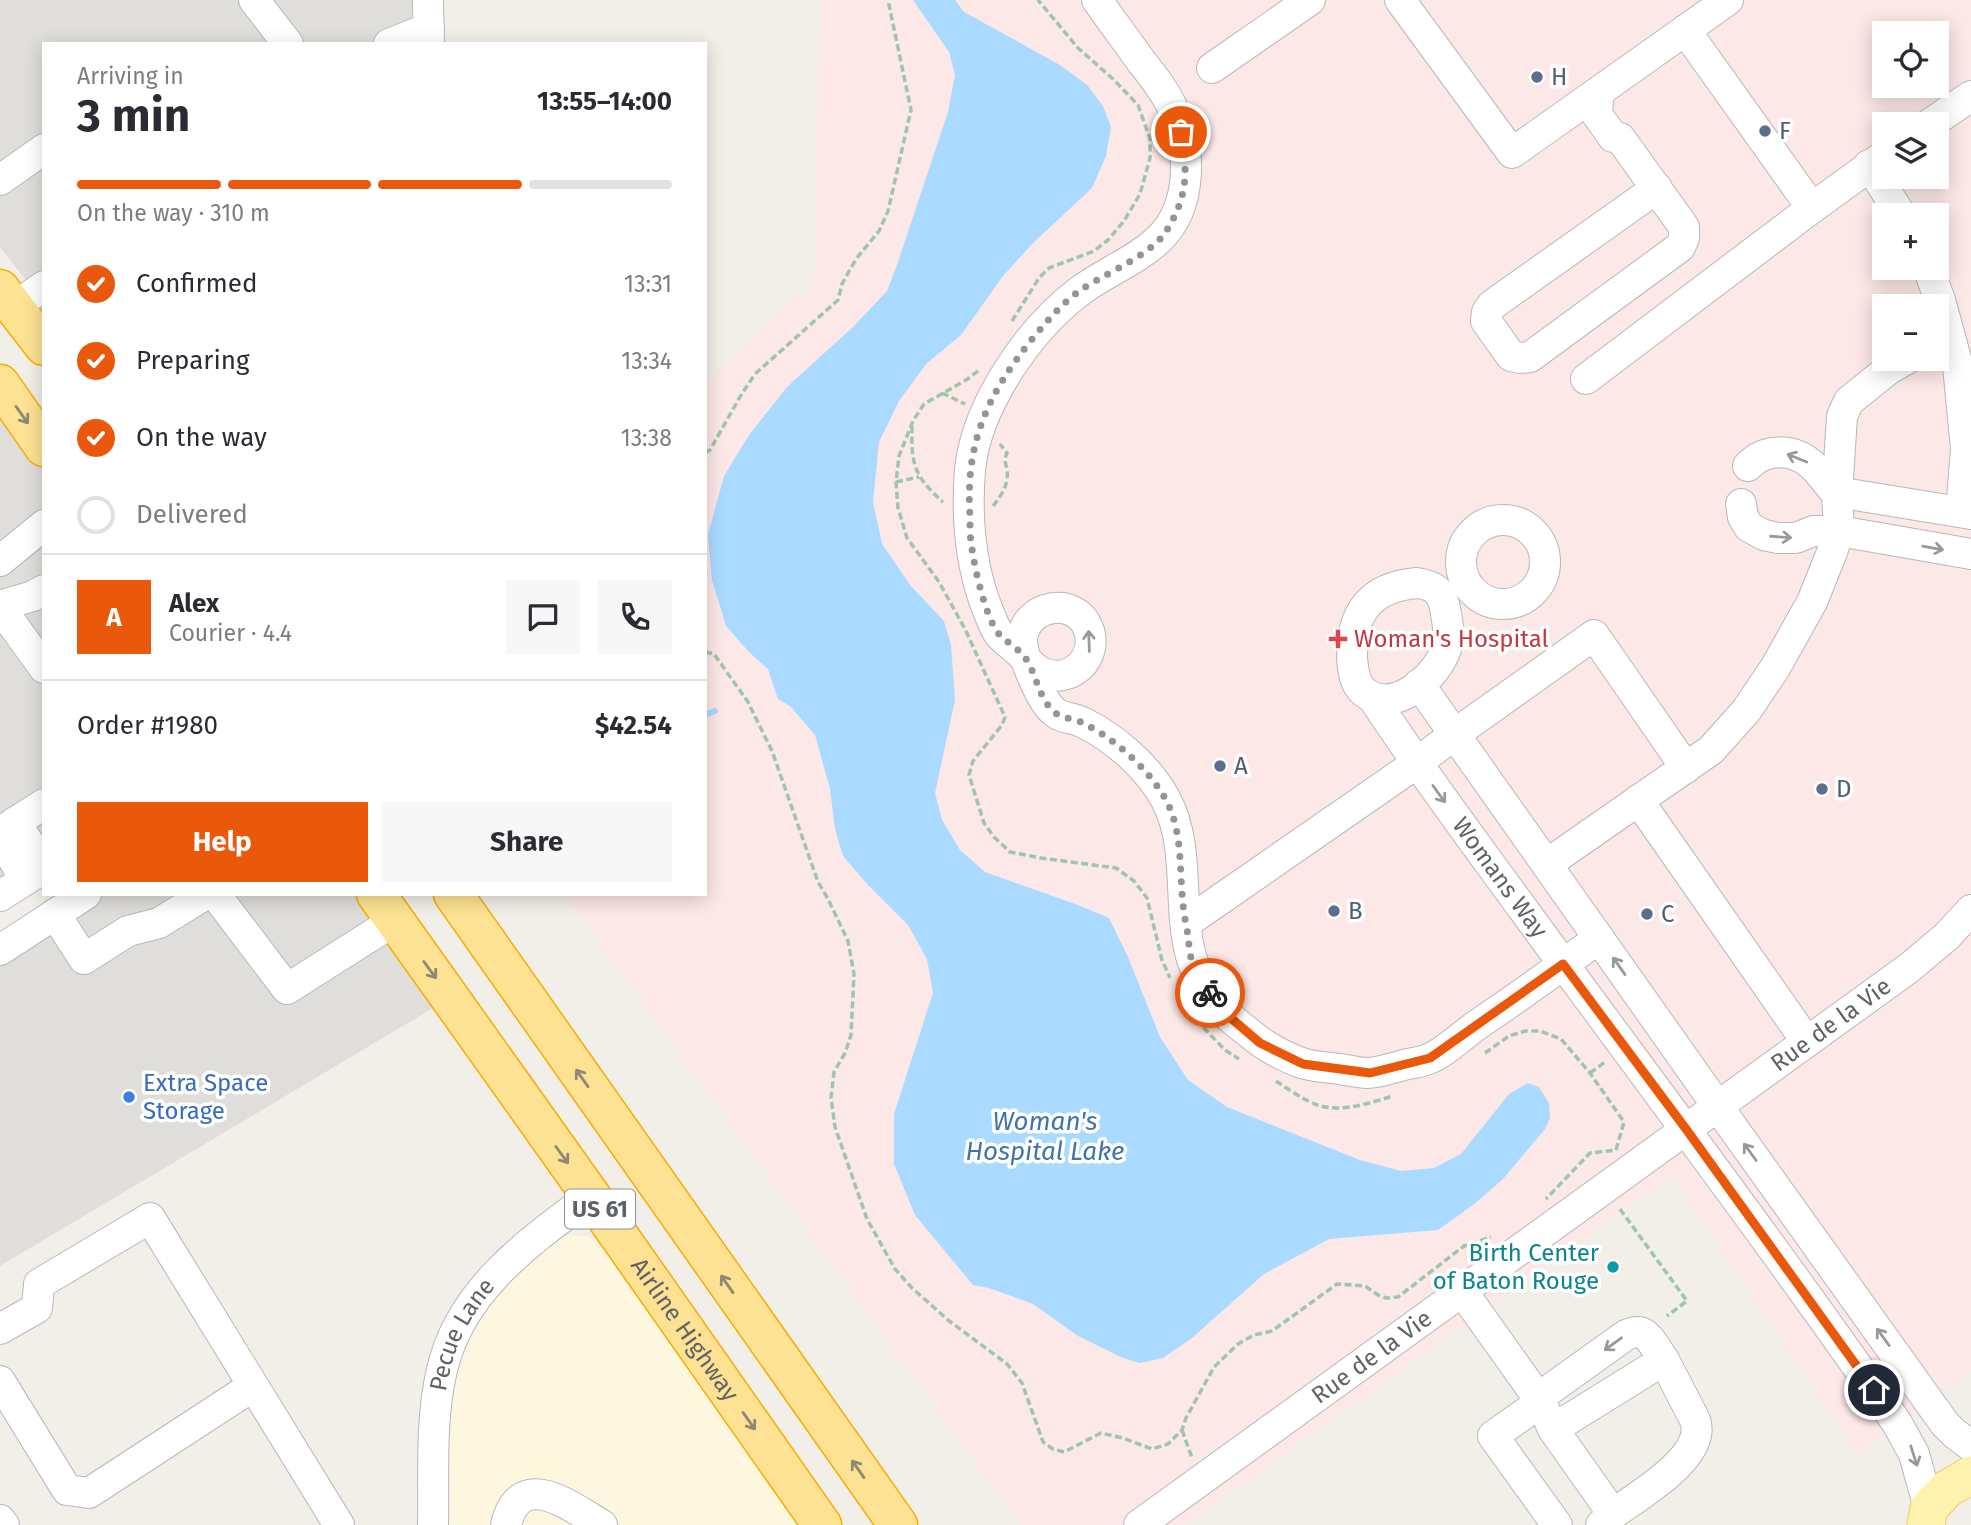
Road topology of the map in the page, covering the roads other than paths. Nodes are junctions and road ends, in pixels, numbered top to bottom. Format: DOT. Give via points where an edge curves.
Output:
graph roads {
  1 [pos="254,0"];
  2 [pos="1097,0"];
  3 [pos="1310,0"];
  4 [pos="1400,0"];
  5 [pos="1728,0"];
  6 [pos="429,24"];
  7 [pos="1685,30"];
  8 [pos="286,42"];
  9 [pos="393,42"];
  10 [pos="1212,68"];
  11 [pos="1971,96"];
  12 [pos="1595,100"];
  13 [pos="1948,112"];
  14 [pos="42,150"];
  15 [pos="1872,164"];
  16 [pos="0,180"];
  17 [pos="1657,188"];
  18 [pos="1812,208"];
  19 [pos="1932,280"];
  20 [pos="19,294"];
  21 [pos="1952,334"];
  22 [pos="42,342"];
  23 [pos="1886,371"];
  24 [pos="1587,379"];
  25 [pos="0,384"];
  26 [pos="42,444"];
  27 [pos="1748,466"];
  28 [pos="1837,494"];
  29 [pos="1901,503"];
  30 [pos="1741,504"];
  31 [pos="1966,513"];
  32 [pos="42,527"];
  33 [pos="1839,531"];
  34 [pos="1894,541"];
  35 [pos="1971,554"];
  36 [pos="0,561"];
  37 [pos="42,591"];
  38 [pos="0,607"];
  39 [pos="1026,658"];
  40 [pos="42,665"];
  41 [pos="1076,671"];
  42 [pos="1419,684"];
  43 [pos="1373,698"];
  44 [pos="1078,720"];
  45 [pos="1455,734"];
  46 [pos="1417,763"];
  47 [pos="1686,768"];
  48 [pos="1638,800"];
  49 [pos="42,805"];
  50 [pos="5,830"];
  51 [pos="1547,864"];
  52 [pos="38,871"];
  53 [pos="0,895"];
  54 [pos="83,896"];
  55 [pos="203,896"];
  56 [pos="217,896"];
  57 [pos="454,896"];
  58 [pos="385,907"];
  59 [pos="1971,910"];
  60 [pos="55,914"];
  61 [pos="1186,923"];
  62 [pos="1600,938"];
  63 [pos="0,950"];
  64 [pos="1563,964"];
  65 [pos="1807,1042"];
  66 [pos="1718,1107"];
  67 [pos="1686,1129"];
  68 [pos="592,1196"];
  69 [pos="1462,1292"];
  70 [pos="0,1329"];
  71 [pos="1664,1360"];
  72 [pos="0,1381"];
  73 [pos="253,1386"];
  74 [pos="1539,1400"];
  75 [pos="1553,1429"];
  76 [pos="1971,1446"];
  77 [pos="1971,1475"];
  78 [pos="1925,1519"];
  79 [pos="0,1520"];
  80 [pos="1607,1520"];
  81 [pos="4,1525"];
  82 [pos="339,1525"];
  83 [pos="433,1525"];
  84 [pos="506,1525"];
  85 [pos="602,1525"];
  86 [pos="822,1525"];
  87 [pos="898,1525"];
  88 [pos="1139,1525"];
  89 [pos="1557,1525"];
  1 -- 8 [label="street"];
  2 -- 39 [label="street" via="1172,106 1181,132 1186,183 1179,208 1163,235 1080,291 1049,318 991,399 977,432 970,467 971,547 997,632"];
  3 -- 10 [label="street"];
  4 -- 12 [label="street" via="1512,153"];
  5 -- 7 [label="street"];
  6 -- 9 [label="street"];
  7 -- 12 [label="street"];
  7 -- 18 [label="street"];
  11 -- 13 [label="street"];
  12 -- 17 [label="street" via="1609,107 1622,128 1620,138"];
  14 -- 16 [label="street"];
  15 -- 18 [label="street"];
  17 -- 17 [label="street" via="1684,226 1679,247 1530,357 1511,356 1486,321 1492,305"];
  18 -- 24 [label="street"];
  19 -- 21 [label="street"];
  20 -- 22 [label="highway"];
  21 -- 31 [label="street" via="1966,449"];
  23 -- 28 [label="street" via="1849,401 1842,416"];
  25 -- 26 [label="highway, one-way"];
  28 -- 27 [label="street, one-way" via="1810,463 1795,454 1766,454"];
  28 -- 29 [label="street"];
  28 -- 33 [label="street"];
  29 -- 31 [label="street"];
  29 -- 34 [label="street"];
  30 -- 33 [label="street, one-way" via="1749,527 1764,534 1796,538 1813,531"];
  32 -- 36 [label="street"];
  33 -- 34 [label="street"];
  33 -- 47 [label="street" via="1812,602 1768,679 1711,750"];
  34 -- 35 [label="street, one-way"];
  37 -- 38 [label="street"];
  38 -- 40 [label="street"];
  39 -- 41 [label="street" via="1043,673 1055,676"];
  41 -- 39 [label="street, one-way" via="1089,653 1090,632 1068,609 1044,609 1034,615 1022,635"];
  39 -- 44 [label="street" via="1049,707 1059,716"];
  41 -- 44 [label="street"];
  42 -- 43 [label="street" via="1404,696"];
  42 -- 43 [label="street" via="1435,670 1448,642 1444,600 1431,585 1402,584 1370,600 1354,630 1356,683"];
  42 -- 45 [label="street, Womans Way"];
  43 -- 46 [label="street, Womans Way"];
  44 -- 61 [label="street" via="1113,741 1154,781 1166,801 1180,845"];
  45 -- 46 [label="street"];
  45 -- 47 [label="street" via="1594,635"];
  45 -- 51 [label="street, Womans Way"];
  46 -- 61 [label="street"];
  46 -- 64 [label="street, Womans Way, one-way"];
  47 -- 48 [label="street"];
  48 -- 51 [label="street"];
  48 -- 65 [label="street"];
  49 -- 50 [label="street"];
  50 -- 52 [label="street"];
  51 -- 62 [label="street, Womans Way"];
  52 -- 53 [label="street"];
  54 -- 60 [label="street"];
  55 -- 60 [label="street" via="159,923 128,931 85,959"];
  56 -- 58 [label="street" via="287,989"];
  87 -- 57 [label="highway, US 61, one-way"];
  58 -- 68 [label="highway, Airline Highway / US 61, one-way"];
  59 -- 65 [label="street, Rue de la Vie" via="1909,968"];
  60 -- 63 [label="street"];
  61 -- 64 [label="street" via="1191,960 1218,1007 1260,1043 1303,1064 1370,1073 1430,1058"];
  62 -- 64 [label="street"];
  66 -- 62 [label="street, Womans Way, one-way"];
  64 -- 67 [label="street, Womans Way"];
  65 -- 66 [label="street, Rue de la Vie"];
  66 -- 67 [label="street, Rue de la Vie"];
  76 -- 66 [label="street, Womans Way, one-way" via="1945,1424"];
  67 -- 69 [label="street, Rue de la Vie"];
  67 -- 78 [label="street, Womans Way, one-way" via="1897,1423 1914,1454"];
  68 -- 83 [label="street, Pecue Lane" via="512,1258 484,1287 454,1335 436,1402"];
  68 -- 86 [label="highway, Airline Highway / US 61, one-way"];
  69 -- 74 [label="street"];
  69 -- 88 [label="street, Rue de la Vie"];
  70 -- 73 [label="street" via="37,1308 38,1284 150,1218"];
  71 -- 74 [label="street, one-way" via="1644,1334 1632,1332"];
  71 -- 75 [label="street"];
  71 -- 80 [label="street" via="1695,1420 1697,1436 1674,1470"];
  72 -- 73 [label="street" via="67,1490 89,1493"];
  73 -- 82 [label="street"];
  74 -- 75 [label="street"];
  74 -- 89 [label="street" via="1493,1436"];
  75 -- 80 [label="street"];
  77 -- 78 [label="main road" via="1947,1489"];
  79 -- 81 [label="street"];
  84 -- 85 [label="street" via="509,1511 520,1498 534,1494 550,1496"];
}
